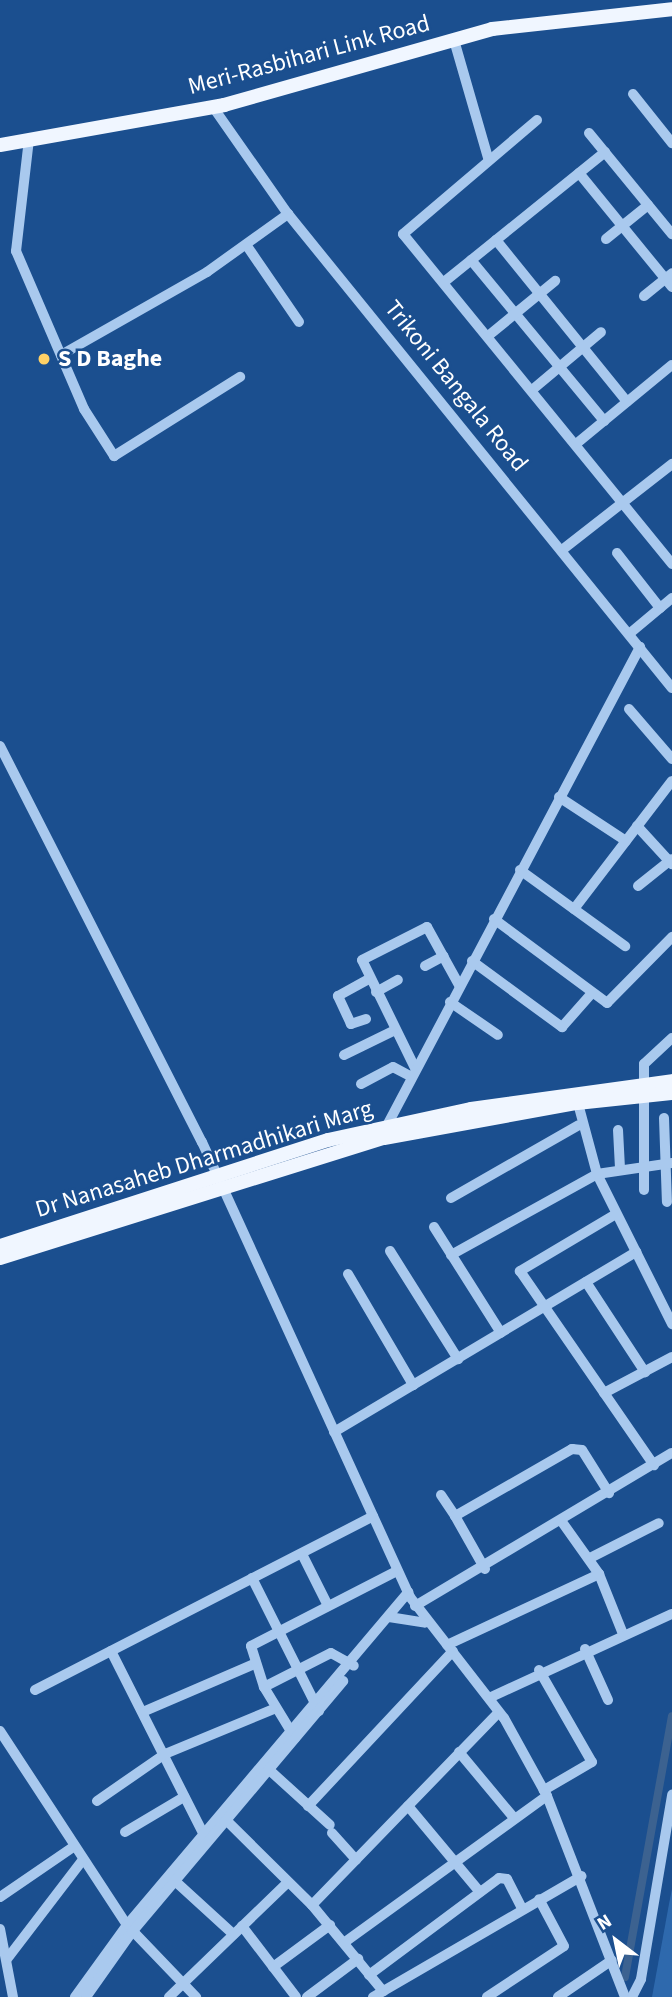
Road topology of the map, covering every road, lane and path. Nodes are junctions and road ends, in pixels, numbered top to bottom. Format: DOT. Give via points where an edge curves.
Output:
graph roads {
  1 [pos="672,9"];
  2 [pos="454,40"];
  3 [pos="633,94"];
  4 [pos="213,107"];
  5 [pos="537,120"];
  6 [pos="589,133"];
  7 [pos="29,139"];
  8 [pos="672,143"];
  9 [pos="0,145"];
  10 [pos="605,152"];
  11 [pos="488,158"];
  12 [pos="579,173"];
  13 [pos="648,205"];
  14 [pos="288,214"];
  15 [pos="622,226"];
  16 [pos="672,234"];
  17 [pos="606,239"];
  18 [pos="496,240"];
  19 [pos="247,246"];
  20 [pos="471,260"];
  21 [pos="670,280"];
  22 [pos="555,281"];
  23 [pos="444,282"];
  24 [pos="540,294"];
  25 [pos="644,296"];
  26 [pos="516,313"];
  27 [pos="299,322"];
  28 [pos="601,332"];
  29 [pos="488,336"];
  30 [pos="583,347"];
  31 [pos="61,355"];
  32 [pos="672,365"];
  33 [pos="559,367"];
  34 [pos="240,377"];
  35 [pos="532,390"];
  36 [pos="627,402"];
  37 [pos="604,421"];
  38 [pos="576,444"];
  39 [pos="672,464"];
  40 [pos="623,502"];
  41 [pos="562,550"];
  42 [pos="617,553"];
  43 [pos="672,564"];
  44 [pos="672,598"];
  45 [pos="660,608"];
  46 [pos="629,634"];
  47 [pos="640,647"];
  48 [pos="672,688"];
  49 [pos="629,709"];
  50 [pos="0,746"];
  51 [pos="672,759"];
  52 [pos="672,781"];
  53 [pos="559,797"];
  54 [pos="637,826"];
  55 [pos="626,841"];
  56 [pos="671,861"];
  57 [pos="520,870"];
  58 [pos="638,886"];
  59 [pos="573,909"];
  60 [pos="494,919"];
  61 [pos="672,937"];
  62 [pos="625,946"];
  63 [pos="444,956"];
  64 [pos="472,961"];
  65 [pos="425,966"];
  66 [pos="369,979"];
  67 [pos="398,980"];
  68 [pos="459,985"];
  69 [pos="376,992"];
  70 [pos="592,993"];
  71 [pos="450,1002"];
  72 [pos="366,1019"];
  73 [pos="395,1030"];
  74 [pos="498,1035"];
  75 [pos="672,1038"];
  76 [pos="344,1055"];
  77 [pos="413,1072"];
  78 [pos="672,1081"];
  79 [pos="361,1084"];
  80 [pos="641,1090"];
  81 [pos="672,1093"];
  82 [pos="576,1098"];
  83 [pos="664,1118"];
  84 [pos="579,1125"];
  85 [pos="618,1129"];
  86 [pos="383,1132"];
  87 [pos="643,1164"];
  88 [pos="668,1164"];
  89 [pos="620,1167"];
  90 [pos="597,1174"];
  91 [pos="219,1181"];
  92 [pos="645,1190"];
  93 [pos="452,1198"];
  94 [pos="667,1202"];
  95 [pos="616,1214"];
  96 [pos="434,1227"];
  97 [pos="0,1246"];
  98 [pos="390,1251"];
  99 [pos="636,1252"];
  100 [pos="451,1255"];
  101 [pos="0,1258"];
  102 [pos="348,1274"];
  103 [pos="586,1282"];
  104 [pos="545,1307"];
  105 [pos="671,1320"];
  106 [pos="501,1333"];
  107 [pos="672,1357"];
  108 [pos="458,1359"];
  109 [pos="645,1371"];
  110 [pos="413,1385"];
  111 [pos="604,1393"];
  112 [pos="334,1432"];
  113 [pos="672,1453"];
  114 [pos="654,1465"];
  115 [pos="609,1493"];
  116 [pos="442,1495"];
  117 [pos="373,1516"];
  118 [pos="455,1516"];
  119 [pos="562,1522"];
  120 [pos="659,1523"];
  121 [pos="302,1553"];
  122 [pos="590,1558"];
  123 [pos="485,1569"];
  124 [pos="397,1571"];
  125 [pos="599,1574"];
  126 [pos="252,1578"];
  127 [pos="411,1598"];
  128 [pos="328,1606"];
  129 [pos="672,1615"];
  130 [pos="389,1617"];
  131 [pos="425,1623"];
  132 [pos="278,1632"];
  133 [pos="623,1634"];
  134 [pos="450,1648"];
  135 [pos="585,1649"];
  136 [pos="111,1651"];
  137 [pos="254,1664"];
  138 [pos="351,1664"];
  139 [pos="298,1670"];
  140 [pos="539,1670"];
  141 [pos="264,1687"];
  142 [pos="35,1689"];
  143 [pos="489,1698"];
  144 [pos="608,1700"];
  145 [pos="276,1708"];
  146 [pos="318,1710"];
  147 [pos="145,1711"];
  148 [pos="498,1713"];
  149 [pos="0,1731"];
  150 [pos="295,1737"];
  151 [pos="460,1752"];
  152 [pos="165,1754"];
  153 [pos="267,1768"];
  154 [pos="544,1795"];
  155 [pos="672,1795"];
  156 [pos="184,1797"];
  157 [pos="97,1801"];
  158 [pos="308,1806"];
  159 [pos="408,1806"];
  160 [pos="223,1817"];
  161 [pos="514,1818"];
  162 [pos="125,1832"];
  163 [pos="203,1833"];
  164 [pos="74,1847"];
  165 [pos="454,1859"];
  166 [pos="356,1860"];
  167 [pos="82,1861"];
  168 [pos="579,1877"];
  169 [pos="174,1881"];
  170 [pos="288,1882"];
  171 [pos="480,1892"];
  172 [pos="0,1897"];
  173 [pos="539,1899"];
  174 [pos="312,1905"];
  175 [pos="522,1909"];
  176 [pos="330,1925"];
  177 [pos="0,1928"];
  178 [pos="129,1929"];
  179 [pos="237,1930"];
  180 [pos="345,1942"];
  181 [pos="2,1945"];
  182 [pos="7,1959"];
  183 [pos="358,1959"];
  184 [pos="609,1962"];
  185 [pos="273,1967"];
  186 [pos="369,1975"];
  187 [pos="184,1983"];
  188 [pos="617,1988"];
  189 [pos="378,1994"];
  190 [pos="13,1997"];
  191 [pos="75,1997"];
  192 [pos="86,1997"];
  193 [pos="169,1997"];
  194 [pos="196,1997"];
  195 [pos="296,1997"];
  196 [pos="307,1997"];
  197 [pos="487,1997"];
  198 [pos="558,1997"];
  199 [pos="625,1997"];
  200 [pos="632,1997"];
  1 -- 2 [label="main road, Meri-Rasbihari Link Road" via="587,15"];
  2 -- 4 [label="main road, Meri-Rasbihari Link Road"];
  2 -- 11 [label="street"];
  3 -- 8 [label="street"];
  4 -- 7 [label="main road, Meri-Rasbihari Link Road"];
  4 -- 14 [label="street, Trikoni Bangala Road"];
  5 -- 11 [label="street"];
  6 -- 10 [label="street"];
  7 -- 9 [label="main road, Meri-Rasbihari Link Road"];
  7 -- 31 [label="street" via="16,251"];
  10 -- 12 [label="street"];
  10 -- 13 [label="street"];
  11 -- 23 [label="street" via="403,231"];
  12 -- 15 [label="street"];
  12 -- 18 [label="street"];
  13 -- 15 [label="street"];
  13 -- 16 [label="street"];
  14 -- 19 [label="street"];
  14 -- 41 [label="street, Trikoni Bangala Road"];
  15 -- 17 [label="street"];
  15 -- 21 [label="street"];
  18 -- 20 [label="street"];
  18 -- 24 [label="street"];
  19 -- 27 [label="street"];
  19 -- 31 [label="street"];
  20 -- 23 [label="street"];
  20 -- 26 [label="street"];
  21 -- 25 [label="street"];
  22 -- 24 [label="street"];
  23 -- 29 [label="street"];
  24 -- 26 [label="street"];
  24 -- 30 [label="street"];
  26 -- 29 [label="street"];
  26 -- 33 [label="street"];
  28 -- 30 [label="street"];
  29 -- 35 [label="street"];
  30 -- 33 [label="street"];
  30 -- 36 [label="street"];
  31 -- 34 [label="street" via="84,409 114,456"];
  32 -- 36 [label="street"];
  33 -- 35 [label="street"];
  33 -- 37 [label="street"];
  35 -- 38 [label="street"];
  36 -- 37 [label="street"];
  37 -- 38 [label="street"];
  38 -- 40 [label="street"];
  39 -- 40 [label="street"];
  40 -- 41 [label="street"];
  40 -- 43 [label="street"];
  41 -- 46 [label="street, Trikoni Bangala Road"];
  42 -- 45 [label="street"];
  44 -- 45 [label="street"];
  45 -- 46 [label="street"];
  46 -- 47 [label="street, Trikoni Bangala Road"];
  47 -- 48 [label="street, Trikoni Bangala Road"];
  47 -- 53 [label="street"];
  49 -- 51 [label="street"];
  50 -- 91 [label="street"];
  52 -- 54 [label="street"];
  53 -- 55 [label="street"];
  53 -- 57 [label="street"];
  54 -- 55 [label="street"];
  54 -- 56 [label="street"];
  55 -- 59 [label="street"];
  56 -- 58 [label="street"];
  57 -- 59 [label="street"];
  57 -- 60 [label="street"];
  59 -- 62 [label="street"];
  60 -- 64 [label="street"];
  60 -- 70 [label="street"];
  61 -- 70 [label="street" via="611,1002"];
  63 -- 65 [label="street"];
  63 -- 66 [label="street" via="425,927 363,959"];
  63 -- 68 [label="street"];
  64 -- 68 [label="street"];
  64 -- 70 [label="street" via="562,1027"];
  66 -- 69 [label="street"];
  66 -- 72 [label="street" via="338,996 351,1024"];
  67 -- 69 [label="street"];
  68 -- 71 [label="street"];
  69 -- 73 [label="street"];
  71 -- 74 [label="street"];
  71 -- 77 [label="street"];
  73 -- 76 [label="street"];
  73 -- 77 [label="street"];
  75 -- 80 [label="street" via="646,1060"];
  77 -- 79 [label="street" via="393,1067"];
  77 -- 86 [label="street"];
  78 -- 80 [label="main road, Dr Nanasaheb Dharmadhikari Marg"];
  80 -- 81 [label="main road, Dr Nanasaheb Dharmadhikari Marg"];
  80 -- 82 [label="main road, Dr Nanasaheb Dharmadhikari Marg"];
  80 -- 87 [label="street"];
  82 -- 84 [label="street"];
  82 -- 86 [label="main road, Dr Nanasaheb Dharmadhikari Marg"];
  83 -- 88 [label="street"];
  84 -- 90 [label="street"];
  84 -- 93 [label="street"];
  85 -- 89 [label="street"];
  86 -- 91 [label="main road, Dr Nanasaheb Dharmadhikari Marg"];
  87 -- 88 [label="street"];
  87 -- 89 [label="street"];
  87 -- 92 [label="street"];
  88 -- 94 [label="street"];
  89 -- 90 [label="street"];
  90 -- 95 [label="street"];
  90 -- 100 [label="street"];
  91 -- 97 [label="main road, Dr Nanasaheb Dharmadhikari Marg"];
  91 -- 101 [label="main road, Dr Nanasaheb Dharmadhikari Marg"];
  91 -- 112 [label="street"];
  95 -- 99 [label="street"];
  95 -- 104 [label="street" via="520,1271"];
  96 -- 100 [label="street"];
  98 -- 108 [label="street"];
  99 -- 103 [label="street"];
  99 -- 105 [label="street"];
  100 -- 106 [label="street"];
  102 -- 110 [label="street"];
  103 -- 104 [label="street"];
  103 -- 109 [label="street"];
  104 -- 106 [label="street"];
  104 -- 111 [label="street"];
  106 -- 108 [label="street"];
  107 -- 109 [label="street"];
  108 -- 110 [label="street"];
  109 -- 111 [label="street"];
  110 -- 112 [label="street"];
  111 -- 114 [label="street"];
  112 -- 117 [label="street"];
  113 -- 114 [label="street"];
  114 -- 115 [label="street"];
  115 -- 118 [label="street" via="582,1450 572,1449"];
  115 -- 119 [label="street"];
  116 -- 118 [label="street"];
  117 -- 121 [label="street"];
  117 -- 124 [label="street"];
  118 -- 123 [label="street"];
  119 -- 122 [label="street"];
  119 -- 123 [label="street"];
  120 -- 122 [label="street"];
  121 -- 126 [label="street"];
  121 -- 128 [label="street"];
  122 -- 125 [label="street"];
  123 -- 127 [label="street"];
  124 -- 127 [label="street"];
  124 -- 128 [label="street"];
  125 -- 133 [label="street"];
  125 -- 134 [label="street"];
  126 -- 132 [label="street"];
  126 -- 136 [label="street"];
  127 -- 130 [label="street"];
  127 -- 131 [label="street"];
  127 -- 138 [label="street"];
  128 -- 132 [label="street"];
  129 -- 133 [label="street"];
  130 -- 131 [label="street"];
  130 -- 138 [label="street"];
  131 -- 134 [label="street"];
  132 -- 137 [label="street" via="251,1646"];
  132 -- 139 [label="street"];
  133 -- 135 [label="street"];
  134 -- 143 [label="street"];
  134 -- 158 [label="street"];
  135 -- 140 [label="street"];
  135 -- 144 [label="street"];
  136 -- 142 [label="street"];
  136 -- 147 [label="street"];
  137 -- 141 [label="street"];
  137 -- 147 [label="street"];
  138 -- 139 [label="street" via="331,1653"];
  138 -- 146 [label="street"];
  139 -- 141 [label="street"];
  139 -- 146 [label="street"];
  140 -- 143 [label="street"];
  140 -- 154 [label="street" via="592,1762"];
  141 -- 145 [label="street"];
  143 -- 148 [label="street"];
  145 -- 150 [label="street"];
  145 -- 152 [label="street"];
  146 -- 150 [label="street"];
  147 -- 152 [label="street"];
  148 -- 151 [label="street"];
  148 -- 154 [label="street"];
  149 -- 164 [label="street"];
  150 -- 153 [label="street"];
  151 -- 159 [label="street"];
  151 -- 161 [label="street"];
  152 -- 156 [label="street"];
  152 -- 157 [label="street"];
  153 -- 158 [label="street"];
  153 -- 160 [label="street"];
  154 -- 161 [label="street"];
  154 -- 168 [label="street"];
  155 -- 200 [label="street" via="641,1979"];
  156 -- 162 [label="street"];
  156 -- 163 [label="street"];
  158 -- 166 [label="street"];
  159 -- 165 [label="street"];
  159 -- 166 [label="street"];
  160 -- 163 [label="street"];
  160 -- 169 [label="street"];
  160 -- 170 [label="street"];
  161 -- 165 [label="street"];
  163 -- 178 [label="street"];
  164 -- 167 [label="street"];
  164 -- 172 [label="street"];
  165 -- 171 [label="street"];
  165 -- 180 [label="street"];
  166 -- 174 [label="street"];
  167 -- 178 [label="street"];
  167 -- 182 [label="street"];
  168 -- 173 [label="street"];
  168 -- 184 [label="street"];
  169 -- 178 [label="street"];
  169 -- 179 [label="street"];
  170 -- 174 [label="street"];
  170 -- 179 [label="street"];
  171 -- 175 [label="street" via="507,1880"];
  171 -- 186 [label="street"];
  173 -- 175 [label="street"];
  173 -- 197 [label="street" via="564,1946"];
  174 -- 176 [label="street"];
  175 -- 189 [label="street"];
  176 -- 180 [label="street"];
  176 -- 185 [label="street"];
  177 -- 181 [label="street"];
  178 -- 187 [label="street"];
  178 -- 191 [label="street"];
  178 -- 192 [label="street"];
  179 -- 185 [label="street"];
  179 -- 187 [label="street"];
  180 -- 183 [label="street"];
  181 -- 182 [label="street"];
  182 -- 190 [label="street"];
  183 -- 186 [label="street"];
  183 -- 196 [label="street"];
  184 -- 188 [label="street"];
  184 -- 198 [label="street"];
  185 -- 195 [label="street"];
  186 -- 189 [label="street"];
  187 -- 193 [label="street"];
  187 -- 194 [label="street"];
  188 -- 199 [label="street"];
}
